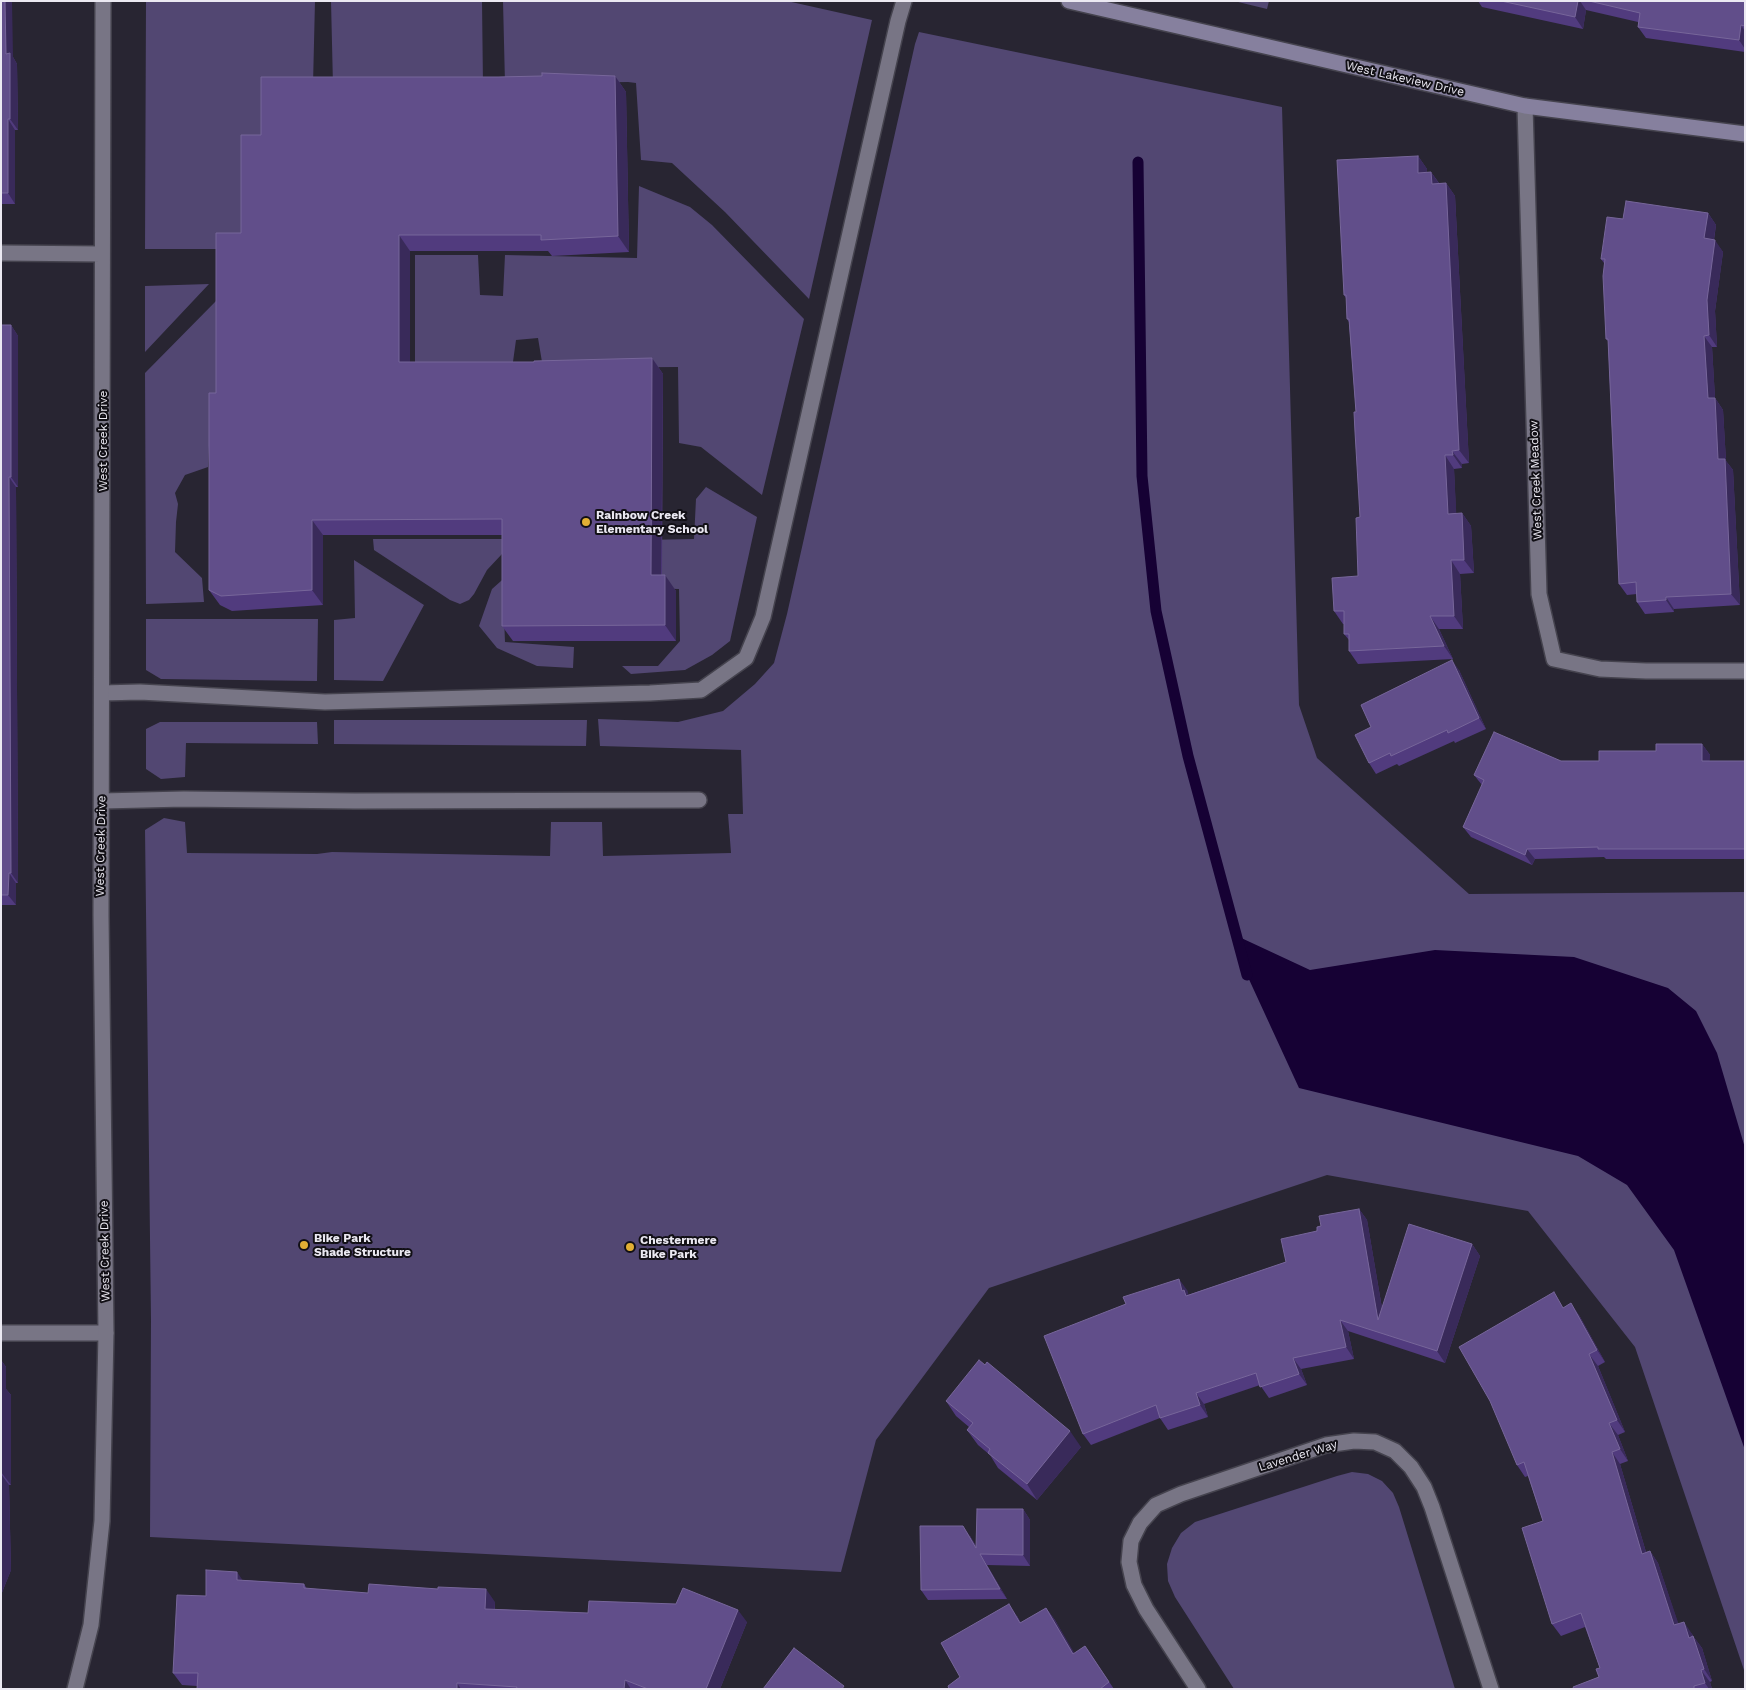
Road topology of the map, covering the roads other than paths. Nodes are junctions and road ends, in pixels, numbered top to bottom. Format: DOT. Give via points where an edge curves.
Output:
graph roads {
  1 [pos="103,1"];
  2 [pos="904,1"];
  3 [pos="1069,1"];
  4 [pos="1525,106"];
  5 [pos="1745,134"];
  6 [pos="1,253"];
  7 [pos="102,254"];
  8 [pos="1745,671"];
  9 [pos="102,693"];
  10 [pos="698,800"];
  11 [pos="102,802"];
  12 [pos="1,1333"];
  13 [pos="106,1333"];
  14 [pos="75,1689"];
  15 [pos="1198,1689"];
  16 [pos="1491,1689"];
  1 -- 7 [label="street, West Creek Drive"];
  2 -- 9 [label="street" via="763,616 746,658 701,690 650,693 324,702 140,692"];
  3 -- 4 [label="street, West Lakeview Drive"];
  4 -- 5 [label="street, West Lakeview Drive"];
  4 -- 8 [label="street, West Creek Meadow" via="1539,594 1554,659 1600,669"];
  6 -- 7 [label="street"];
  7 -- 9 [label="street, West Creek Drive"];
  9 -- 11 [label="street, West Creek Drive"];
  10 -- 11 [label="street" via="184,799"];
  11 -- 13 [label="street, West Creek Drive"];
  12 -- 13 [label="street"];
  13 -- 14 [label="street, West Creek Drive" via="102,1521 91,1625"];
  15 -- 16 [label="street, Lavender Way" via="1134,1585 1129,1562 1131,1540 1140,1523 1156,1505 1181,1494 1326,1445 1354,1441 1375,1442 1395,1451 1424,1487"];
}
